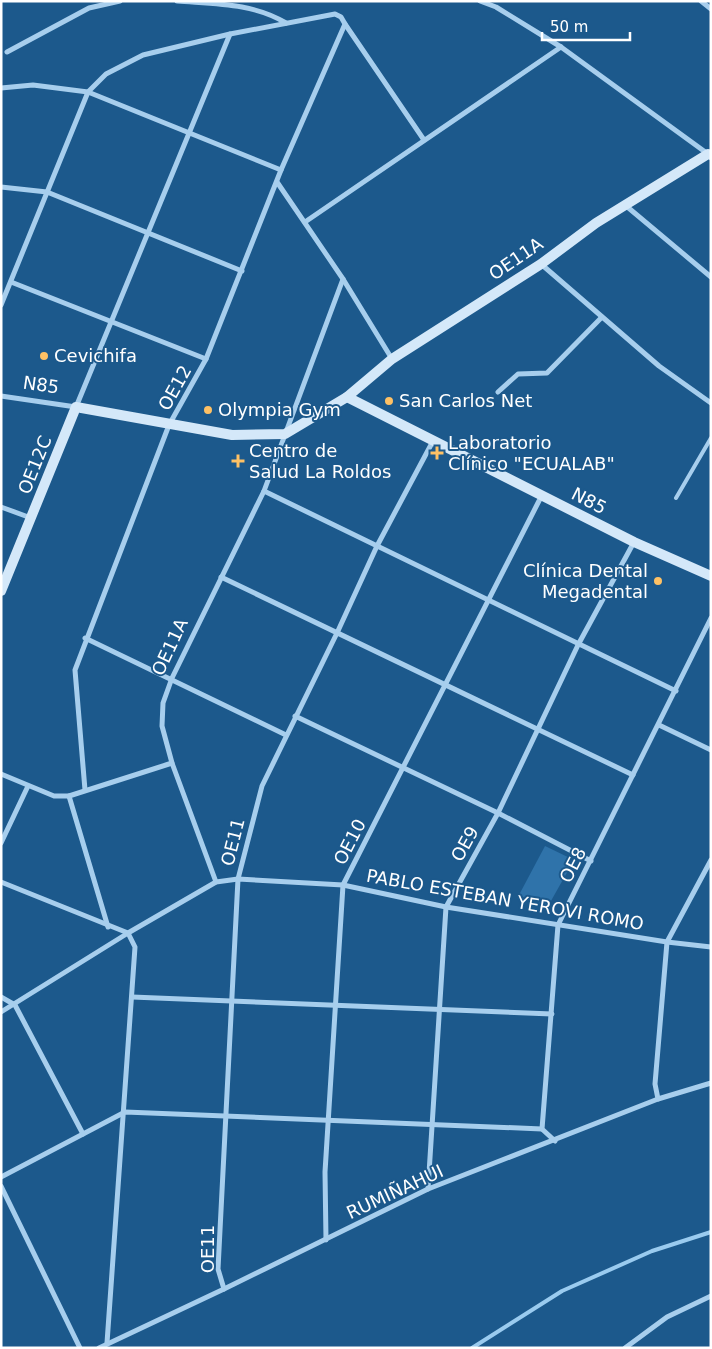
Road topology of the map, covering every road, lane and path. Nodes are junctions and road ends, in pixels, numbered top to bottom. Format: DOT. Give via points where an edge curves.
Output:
graph roads {
  1 [pos="120,1"];
  2 [pos="177,1"];
  3 [pos="480,1"];
  4 [pos="701,1"];
  5 [pos="711,10"];
  6 [pos="287,23"];
  7 [pos="345,24"];
  8 [pos="230,34"];
  9 [pos="562,47"];
  10 [pos="7,52"];
  11 [pos="1,88"];
  12 [pos="88,92"];
  13 [pos="188,132"];
  14 [pos="424,140"];
  15 [pos="709,155"];
  16 [pos="281,170"];
  17 [pos="277,182"];
  18 [pos="1,187"];
  19 [pos="47,192"];
  20 [pos="625,205"];
  21 [pos="305,222"];
  22 [pos="148,233"];
  23 [pos="541,264"];
  24 [pos="242,271"];
  25 [pos="711,277"];
  26 [pos="343,279"];
  27 [pos="10,282"];
  28 [pos="1,305"];
  29 [pos="602,317"];
  30 [pos="112,321"];
  31 [pos="206,359"];
  32 [pos="392,359"];
  33 [pos="498,392"];
  34 [pos="1,396"];
  35 [pos="347,397"];
  36 [pos="711,403"];
  37 [pos="76,407"];
  38 [pos="169,425"];
  39 [pos="285,434"];
  40 [pos="711,438"];
  41 [pos="432,441"];
  42 [pos="264,491"];
  43 [pos="542,496"];
  44 [pos="676,498"];
  45 [pos="1,507"];
  46 [pos="31,518"];
  47 [pos="634,542"];
  48 [pos="377,546"];
  49 [pos="711,576"];
  50 [pos="221,577"];
  51 [pos="1,591"];
  52 [pos="487,601"];
  53 [pos="711,618"];
  54 [pos="338,633"];
  55 [pos="86,638"];
  56 [pos="578,645"];
  57 [pos="172,678"];
  58 [pos="446,686"];
  59 [pos="676,691"];
  60 [pos="295,716"];
  61 [pos="659,725"];
  62 [pos="538,729"];
  63 [pos="286,735"];
  64 [pos="711,750"];
  65 [pos="172,763"];
  66 [pos="403,770"];
  67 [pos="1,774"];
  68 [pos="633,775"];
  69 [pos="28,786"];
  70 [pos="85,790"];
  71 [pos="69,796"];
  72 [pos="498,813"];
  73 [pos="1,843"];
  74 [pos="711,860"];
  75 [pos="591,861"];
  76 [pos="238,879"];
  77 [pos="1,882"];
  78 [pos="216,882"];
  79 [pos="343,885"];
  80 [pos="446,907"];
  81 [pos="558,924"];
  82 [pos="108,927"];
  83 [pos="128,933"];
  84 [pos="667,942"];
  85 [pos="711,947"];
  86 [pos="1,997"];
  87 [pos="132,997"];
  88 [pos="234,1002"];
  89 [pos="15,1005"];
  90 [pos="337,1005"];
  91 [pos="440,1010"];
  92 [pos="1,1012"];
  93 [pos="552,1014"];
  94 [pos="711,1083"];
  95 [pos="658,1099"];
  96 [pos="125,1112"];
  97 [pos="227,1115"];
  98 [pos="328,1119"];
  99 [pos="431,1124"];
  100 [pos="542,1129"];
  101 [pos="82,1134"];
  102 [pos="555,1141"];
  103 [pos="1,1177"];
  104 [pos="1,1186"];
  105 [pos="428,1189"];
  106 [pos="326,1240"];
  107 [pos="224,1290"];
  108 [pos="711,1296"];
  109 [pos="107,1343"];
  110 [pos="80,1348"];
  111 [pos="99,1348"];
  112 [pos="625,1348"];
  1 -- 10 [label="street" via="89,8"];
  2 -- 6 [label="street" via="217,2 270,13"];
  3 -- 9 [label="street" via="496,7"];
  4 -- 5 [label="street"];
  6 -- 7 [label="street" via="335,14"];
  6 -- 8 [label="street"];
  7 -- 14 [label="street"];
  7 -- 16 [label="street, OE12"];
  8 -- 12 [label="street" via="143,55 106,74"];
  8 -- 13 [label="street"];
  9 -- 14 [label="street"];
  9 -- 15 [label="street"];
  11 -- 12 [label="street" via="33,85"];
  12 -- 13 [label="street"];
  12 -- 19 [label="street"];
  13 -- 16 [label="street"];
  13 -- 22 [label="street"];
  14 -- 21 [label="street"];
  15 -- 20 [label="main road, OE11A"];
  16 -- 17 [label="street, OE12"];
  17 -- 21 [label="street"];
  17 -- 24 [label="street, OE12"];
  18 -- 19 [label="street"];
  19 -- 22 [label="street"];
  19 -- 27 [label="street"];
  20 -- 23 [label="main road, OE11A" via="572,239"];
  20 -- 25 [label="street"];
  21 -- 26 [label="street"];
  22 -- 24 [label="street"];
  22 -- 30 [label="street"];
  23 -- 29 [label="street"];
  23 -- 32 [label="main road, OE11A"];
  24 -- 31 [label="street, OE12"];
  26 -- 32 [label="street"];
  26 -- 39 [label="street, OE11A"];
  27 -- 28 [label="street"];
  27 -- 30 [label="street"];
  29 -- 33 [label="street" via="547,373 518,374"];
  29 -- 36 [label="street" via="659,366"];
  30 -- 31 [label="street"];
  30 -- 37 [label="street"];
  31 -- 38 [label="street, OE12"];
  32 -- 35 [label="main road, OE11A"];
  34 -- 37 [label="street, N85"];
  35 -- 39 [label="main road, OE11A"];
  35 -- 41 [label="main road, N85"];
  37 -- 38 [label="main road"];
  37 -- 46 [label="main road, OE12C"];
  38 -- 39 [label="main road" via="232,435"];
  38 -- 55 [label="street, OE12"];
  39 -- 42 [label="street, OE11A"];
  40 -- 44 [label="lane"];
  41 -- 43 [label="main road, N85"];
  41 -- 48 [label="street, OE11"];
  42 -- 48 [label="street"];
  42 -- 50 [label="street, OE11A"];
  43 -- 47 [label="main road, N85"];
  43 -- 52 [label="street, OE10"];
  45 -- 46 [label="street"];
  46 -- 51 [label="main road, OE12C"];
  47 -- 49 [label="main road, N85"];
  47 -- 56 [label="street, OE9"];
  48 -- 52 [label="street"];
  48 -- 54 [label="street, OE11"];
  50 -- 54 [label="street"];
  50 -- 57 [label="street, OE11A"];
  52 -- 56 [label="street"];
  52 -- 58 [label="street, OE10"];
  53 -- 59 [label="street, OE8"];
  54 -- 58 [label="street"];
  54 -- 60 [label="street, OE11"];
  55 -- 57 [label="street"];
  55 -- 70 [label="street, OE12" via="74,670"];
  56 -- 59 [label="street"];
  56 -- 62 [label="street, OE9"];
  57 -- 63 [label="street"];
  57 -- 65 [label="street, OE11A" via="163,703 162,726"];
  58 -- 62 [label="street"];
  58 -- 66 [label="street, OE10"];
  59 -- 61 [label="street, OE8"];
  60 -- 63 [label="street, OE11"];
  60 -- 66 [label="street"];
  61 -- 64 [label="street"];
  61 -- 68 [label="street, OE8"];
  62 -- 68 [label="street"];
  62 -- 72 [label="street, OE9"];
  63 -- 76 [label="street, OE11" via="262,786"];
  65 -- 70 [label="street"];
  65 -- 78 [label="street, OE11A"];
  66 -- 72 [label="street"];
  66 -- 79 [label="street, OE10"];
  67 -- 69 [label="street"];
  68 -- 75 [label="street, OE8"];
  69 -- 71 [label="street" via="54,796"];
  69 -- 73 [label="street"];
  70 -- 71 [label="street"];
  71 -- 82 [label="street"];
  72 -- 75 [label="street"];
  72 -- 80 [label="street, OE9"];
  74 -- 84 [label="street"];
  75 -- 81 [label="street, OE8"];
  76 -- 78 [label="street, PABLO ESTEBAN YEROVI ROMO"];
  76 -- 79 [label="street, PABLO ESTEBAN YEROVI ROMO"];
  76 -- 88 [label="street, OE11"];
  77 -- 82 [label="street"];
  78 -- 83 [label="street, PABLO ESTEBAN YEROVI ROMO"];
  79 -- 80 [label="street, PABLO ESTEBAN YEROVI ROMO"];
  79 -- 90 [label="street, OE10"];
  80 -- 81 [label="street, PABLO ESTEBAN YEROVI ROMO"];
  80 -- 91 [label="street, OE9"];
  81 -- 84 [label="street, PABLO ESTEBAN YEROVI ROMO"];
  81 -- 93 [label="street, OE8"];
  82 -- 83 [label="street"];
  83 -- 87 [label="street" via="135,946"];
  83 -- 89 [label="street, PABLO ESTEBAN YEROVI ROMO"];
  84 -- 85 [label="street, PABLO ESTEBAN YEROVI ROMO"];
  84 -- 95 [label="street" via="655,1084"];
  86 -- 89 [label="street"];
  87 -- 88 [label="street"];
  87 -- 96 [label="street"];
  88 -- 90 [label="street"];
  88 -- 97 [label="street, OE11"];
  89 -- 92 [label="street, PABLO ESTEBAN YEROVI ROMO"];
  89 -- 101 [label="street"];
  90 -- 91 [label="street"];
  90 -- 98 [label="street, OE10"];
  91 -- 93 [label="street"];
  91 -- 99 [label="street, OE9"];
  93 -- 100 [label="street, OE8"];
  94 -- 95 [label="street, RUMIÑAHUI"];
  95 -- 102 [label="street, RUMIÑAHUI"];
  96 -- 97 [label="street"];
  96 -- 101 [label="street"];
  96 -- 109 [label="street"];
  97 -- 98 [label="street"];
  97 -- 107 [label="street, OE11" via="218,1269"];
  98 -- 99 [label="street"];
  98 -- 106 [label="street, OE10"];
  99 -- 100 [label="street"];
  99 -- 105 [label="street, OE9"];
  100 -- 102 [label="street"];
  101 -- 103 [label="street"];
  102 -- 105 [label="street, RUMIÑAHUI"];
  104 -- 110 [label="street"];
  105 -- 106 [label="street, RUMIÑAHUI"];
  106 -- 107 [label="street, RUMIÑAHUI"];
  107 -- 109 [label="street, RUMIÑAHUI"];
  108 -- 112 [label="street" via="666,1317"];
  109 -- 111 [label="street, RUMIÑAHUI"];
}
